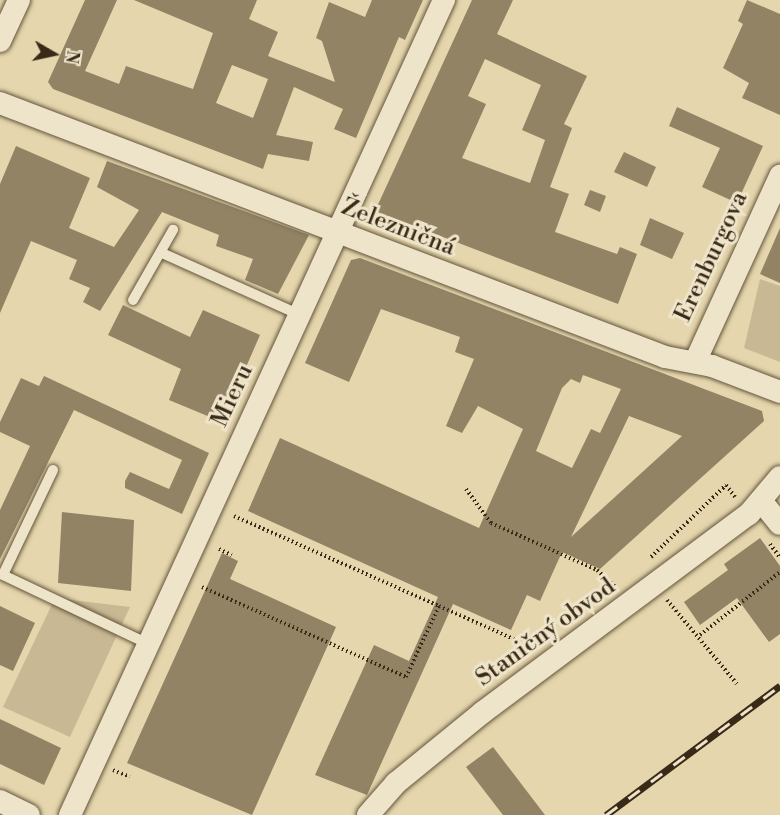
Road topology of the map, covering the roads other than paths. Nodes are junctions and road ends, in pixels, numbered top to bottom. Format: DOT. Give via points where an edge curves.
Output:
graph roads {
  1 [pos="19,0"];
  2 [pos="444,0"];
  3 [pos="0,41"];
  4 [pos="0,103"];
  5 [pos="780,176"];
  6 [pos="173,230"];
  7 [pos="337,234"];
  8 [pos="162,253"];
  9 [pos="133,300"];
  10 [pos="300,315"];
  11 [pos="695,362"];
  12 [pos="780,392"];
  13 [pos="53,470"];
  14 [pos="780,477"];
  15 [pos="755,508"];
  16 [pos="780,524"];
  17 [pos="148,644"];
  18 [pos="0,801"];
  19 [pos="29,815"];
  20 [pos="69,815"];
  21 [pos="368,815"];
  1 -- 3 [label="street"];
  2 -- 7 [label="street, Mieru"];
  4 -- 7 [label="street, Železničná"];
  5 -- 11 [label="street, Erenburgova"];
  6 -- 8 [label="lane"];
  7 -- 10 [label="street, Mieru"];
  7 -- 11 [label="street, Železničná" via="665,357"];
  8 -- 9 [label="lane"];
  8 -- 10 [label="lane"];
  10 -- 17 [label="street, Mieru"];
  11 -- 12 [label="street, Železničná"];
  13 -- 17 [label="lane" via="3,575"];
  14 -- 15 [label="street, Staničný obvod"];
  15 -- 16 [label="street"];
  15 -- 21 [label="street, Staničný obvod" via="483,712 396,783"];
  17 -- 20 [label="street, Mieru"];
  18 -- 19 [label="street"];
}
